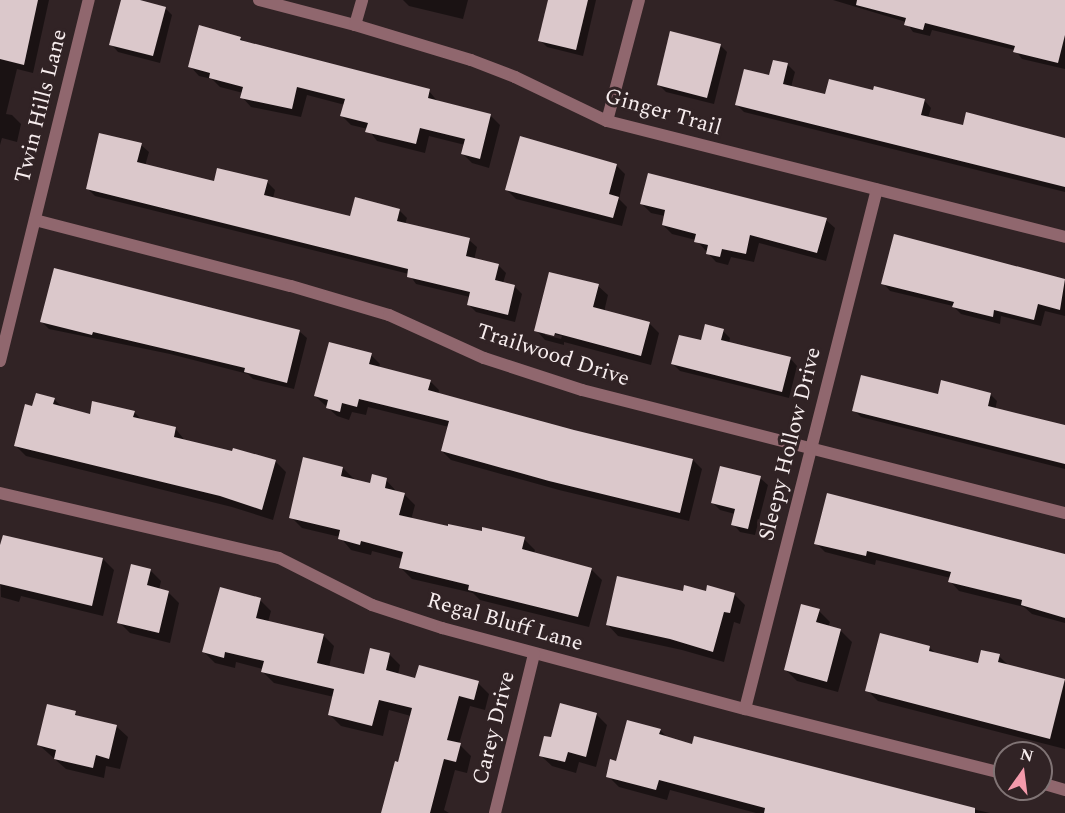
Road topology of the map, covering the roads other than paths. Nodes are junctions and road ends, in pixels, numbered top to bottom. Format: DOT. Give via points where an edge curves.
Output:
graph roads {
  1 [pos="89,0"];
  2 [pos="259,0"];
  3 [pos="362,0"];
  4 [pos="639,0"];
  5 [pos="355,25"];
  6 [pos="607,121"];
  7 [pos="877,189"];
  8 [pos="35,220"];
  9 [pos="1065,237"];
  10 [pos="0,361"];
  11 [pos="811,449"];
  12 [pos="0,493"];
  13 [pos="1065,513"];
  14 [pos="534,654"];
  15 [pos="745,709"];
  16 [pos="993,771"];
  17 [pos="495,813"];
  1 -- 8 [label="street, Twin Hills Lane"];
  2 -- 5 [label="street, Ginger Trail"];
  3 -- 5 [label="street"];
  4 -- 6 [label="street"];
  5 -- 6 [label="street, Ginger Trail" via="471,60"];
  6 -- 7 [label="street, Ginger Trail"];
  7 -- 9 [label="street, Ginger Trail"];
  7 -- 11 [label="street, Sleepy Hollow Drive"];
  8 -- 10 [label="street, Twin Hills Lane"];
  8 -- 11 [label="street, Trailwood Drive" via="291,286 389,315 484,358 582,390"];
  11 -- 13 [label="street, Trailwood Drive"];
  11 -- 15 [label="street, Sleepy Hollow Drive"];
  12 -- 14 [label="street, Regal Bluff Lane" via="279,558 372,604"];
  14 -- 15 [label="street, Regal Bluff Lane"];
  14 -- 17 [label="street, Carey Drive"];
  15 -- 16 [label="street, Regal Bluff Lane"];
}
